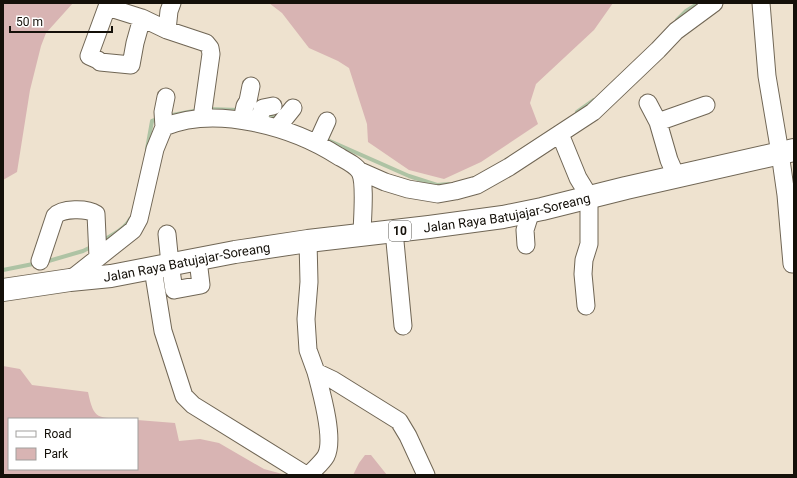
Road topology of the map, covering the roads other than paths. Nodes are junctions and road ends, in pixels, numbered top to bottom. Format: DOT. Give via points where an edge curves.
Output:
graph roads {
  1 [pos="172,3"];
  2 [pos="714,3"];
  3 [pos="761,3"];
  4 [pos="108,5"];
  5 [pos="142,18"];
  6 [pos="167,30"];
  7 [pos="251,86"];
  8 [pos="648,103"];
  9 [pos="706,105"];
  10 [pos="203,112"];
  11 [pos="265,116"];
  12 [pos="658,122"];
  13 [pos="560,134"];
  14 [pos="787,152"];
  15 [pos="360,171"];
  16 [pos="676,176"];
  17 [pos="589,196"];
  18 [pos="531,211"];
  19 [pos="394,232"];
  20 [pos="167,234"];
  21 [pos="362,235"];
  22 [pos="308,241"];
  23 [pos="526,245"];
  24 [pos="98,248"];
  25 [pos="40,261"];
  26 [pos="792,264"];
  27 [pos="161,267"];
  28 [pos="70,280"];
  29 [pos="3,290"];
  30 [pos="586,306"];
  31 [pos="403,326"];
  32 [pos="316,372"];
  33 [pos="306,475"];
  34 [pos="309,475"];
  35 [pos="426,475"];
  1 -- 6 [label="street"];
  2 -- 13 [label="street" via="676,31 593,112"];
  3 -- 14 [label="street" via="767,76"];
  4 -- 5 [label="street"];
  4 -- 5 [label="street" via="89,56 100,62 131,65"];
  5 -- 6 [label="street"];
  6 -- 10 [label="street" via="206,43 210,48"];
  7 -- 11 [label="street" via="248,102"];
  8 -- 12 [label="street"];
  9 -- 12 [label="street"];
  10 -- 11 [label="street"];
  10 -- 24 [label="street" via="178,123 164,114 139,219 133,230 112,248"];
  11 -- 15 [label="street" via="322,134"];
  12 -- 16 [label="street"];
  13 -- 15 [label="street" via="477,185 455,191 438,194 408,189"];
  13 -- 17 [label="street" via="578,178"];
  14 -- 16 [label="highway, Jalan Raya Batujajar-Soreang / 10"];
  14 -- 26 [label="street" via="786,195"];
  15 -- 21 [label="street"];
  16 -- 17 [label="highway, Jalan Raya Batujajar-Soreang / 10"];
  17 -- 18 [label="highway, Jalan Raya Batujajar-Soreang / 10"];
  17 -- 30 [label="street" via="589,244 583,274"];
  18 -- 19 [label="highway, Jalan Raya Batujajar-Soreang / 10"];
  18 -- 23 [label="street" via="525,230"];
  19 -- 21 [label="highway, Jalan Raya Batujajar-Soreang / 10"];
  19 -- 31 [label="street"];
  20 -- 27 [label="street"];
  21 -- 22 [label="highway, Jalan Raya Batujajar-Soreang / 10"];
  22 -- 27 [label="highway, Jalan Raya Batujajar-Soreang / 10"];
  22 -- 32 [label="street" via="309,282 306,319 308,350"];
  24 -- 25 [label="street" via="96,214 88,210 62,211 55,216"];
  24 -- 28 [label="street"];
  27 -- 28 [label="highway, Jalan Raya Batujajar-Soreang / 10"];
  27 -- 33 [label="street" via="163,331 184,396 193,405"];
  28 -- 29 [label="highway, Jalan Raya Batujajar-Soreang / 10"];
  32 -- 34 [label="street" via="326,411 328,449 326,456"];
  32 -- 35 [label="street" via="399,421"];
}
